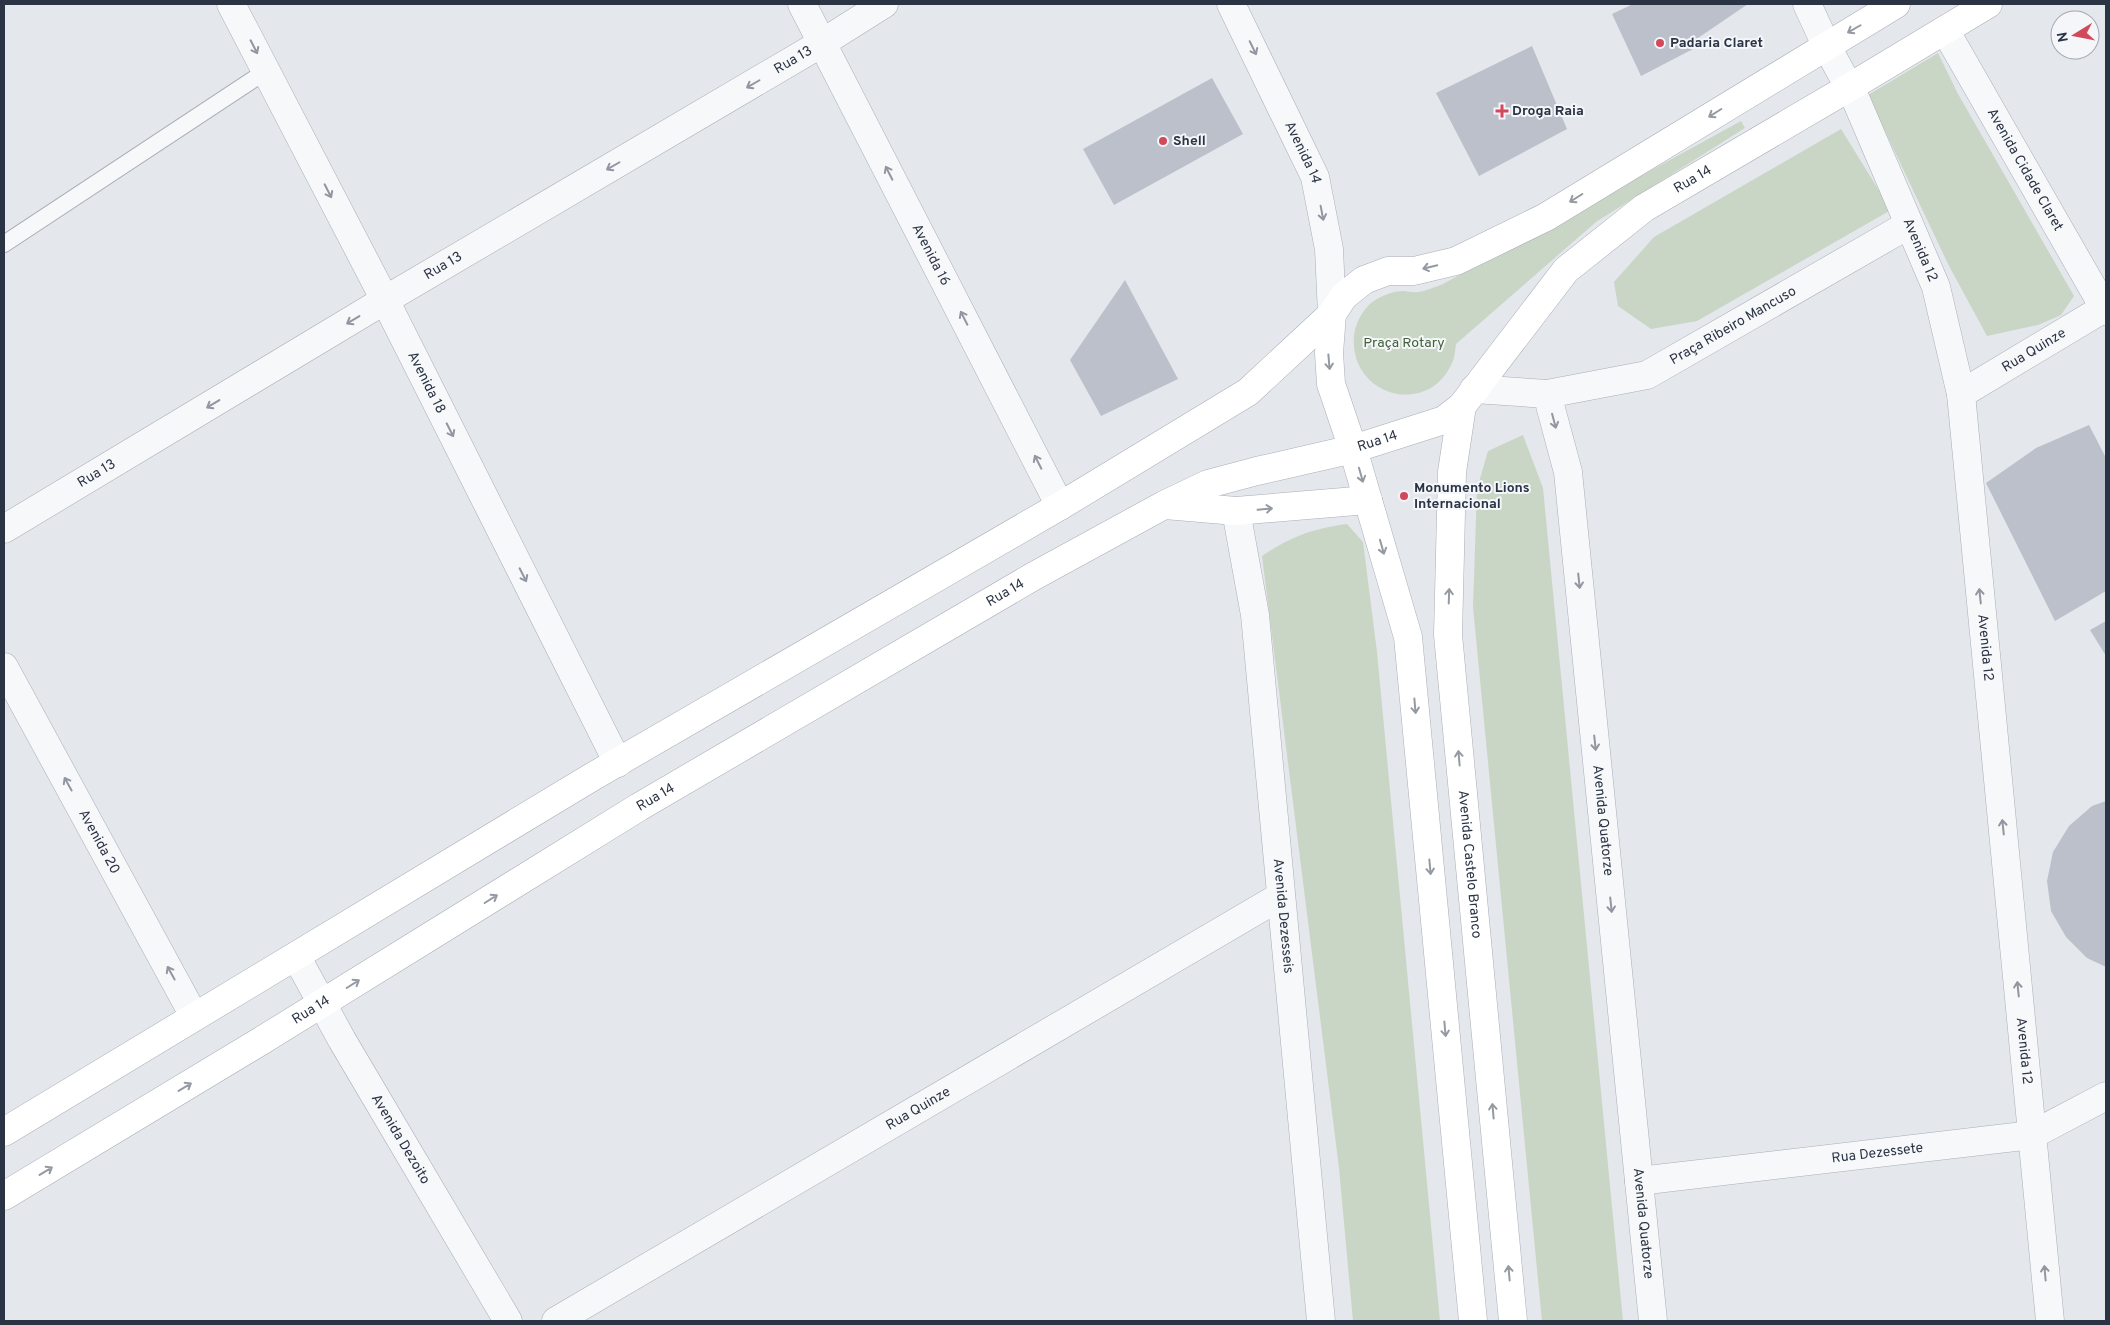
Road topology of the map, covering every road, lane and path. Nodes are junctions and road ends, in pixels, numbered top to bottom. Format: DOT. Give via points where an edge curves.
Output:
graph roads {
  1 [pos="231,4"];
  2 [pos="802,4"];
  3 [pos="884,4"];
  4 [pos="1232,4"];
  5 [pos="1807,4"];
  6 [pos="1896,4"];
  7 [pos="1988,4"];
  8 [pos="1945,30"];
  9 [pos="822,43"];
  10 [pos="1826,45"];
  11 [pos="266,71"];
  12 [pos="1850,88"];
  13 [pos="1908,224"];
  14 [pos="4,244"];
  15 [pos="385,300"];
  16 [pos="2106,309"];
  17 [pos="1332,314"];
  18 [pos="1546,394"];
  19 [pos="1961,394"];
  20 [pos="1468,398"];
  21 [pos="1353,449"];
  22 [pos="1368,500"];
  23 [pos="1164,505"];
  24 [pos="1060,506"];
  25 [pos="1236,511"];
  26 [pos="4,529"];
  27 [pos="1448,635"];
  28 [pos="1408,637"];
  29 [pos="4,667"];
  30 [pos="618,763"];
  31 [pos="1281,896"];
  32 [pos="296,956"];
  33 [pos="323,1003"];
  34 [pos="194,1016"];
  35 [pos="2106,1096"];
  36 [pos="4,1132"];
  37 [pos="2032,1135"];
  38 [pos="1639,1181"];
  39 [pos="4,1196"];
  40 [pos="508,1321"];
  41 [pos="556,1321"];
  42 [pos="1321,1321"];
  43 [pos="1473,1321"];
  44 [pos="1513,1321"];
  45 [pos="1653,1321"];
  46 [pos="2050,1321"];
  1 -- 11 [label="street, Avenida 18, one-way"];
  2 -- 9 [label="street, Avenida 16"];
  3 -- 9 [label="street, Rua 13"];
  4 -- 17 [label="street, Avenida 14, one-way" via="1315,178 1329,249"];
  5 -- 10 [label="street, Avenida 12"];
  6 -- 10 [label="main road, one-way"];
  7 -- 8 [label="main road, Rua 14"];
  8 -- 12 [label="main road, Rua 14"];
  8 -- 16 [label="street, Avenida Cidade Claret"];
  9 -- 15 [label="street, Rua 13, one-way"];
  24 -- 9 [label="street, Avenida 16, one-way"];
  10 -- 12 [label="street, Avenida 12"];
  10 -- 17 [label="main road, one-way" via="1546,217 1456,261 1414,271 1388,272 1364,280 1344,296"];
  11 -- 14 [label="lane"];
  11 -- 15 [label="street, Avenida 18, one-way"];
  12 -- 13 [label="street, Avenida 12"];
  12 -- 20 [label="main road, Rua 14" via="1644,208 1566,270"];
  13 -- 18 [label="street, Praça Ribeiro Mancuso" via="1647,375"];
  13 -- 19 [label="street, Avenida 12" via="1936,287"];
  15 -- 26 [label="street, Rua 13, one-way"];
  15 -- 30 [label="street, Avenida 18, one-way"];
  16 -- 19 [label="street, Rua Quinze"];
  17 -- 21 [label="main road, one-way" via="1331,384"];
  17 -- 24 [label="main road" via="1248,392"];
  18 -- 20 [label="street"];
  18 -- 38 [label="street, Avenida Quatorze, one-way" via="1568,472"];
  37 -- 19 [label="street, Avenida 12, one-way"];
  20 -- 21 [label="main road, Rua 14" via="1444,420"];
  27 -- 20 [label="main road, Avenida Castelo Branco, one-way" via="1452,472"];
  21 -- 22 [label="main road, one-way"];
  21 -- 23 [label="main road, Rua 14" via="1208,484"];
  25 -- 22 [label="main road, one-way"];
  22 -- 28 [label="main road, one-way"];
  23 -- 25 [label="main road"];
  33 -- 23 [label="main road, Rua 14, one-way" via="639,807 1034,576"];
  24 -- 30 [label="main road"];
  25 -- 31 [label="street, Avenida Dezesseis" via="1254,615"];
  27 -- 28 [label="main road"];
  44 -- 27 [label="main road, Avenida Castelo Branco, one-way"];
  28 -- 43 [label="main road, one-way"];
  34 -- 29 [label="street, Avenida 20, one-way"];
  30 -- 32 [label="main road"];
  31 -- 41 [label="street, Rua Quinze"];
  31 -- 42 [label="street, Avenida Dezesseis"];
  32 -- 33 [label="street, Avenida Dezoito"];
  32 -- 34 [label="main road"];
  39 -- 33 [label="main road, Rua 14, one-way"];
  33 -- 40 [label="street, Avenida Dezoito"];
  34 -- 36 [label="main road"];
  35 -- 37 [label="street, Rua Dezessete"];
  37 -- 38 [label="street, Rua Dezessete"];
  46 -- 37 [label="street, Avenida 12, one-way"];
  38 -- 45 [label="street, Avenida Quatorze"];
}
